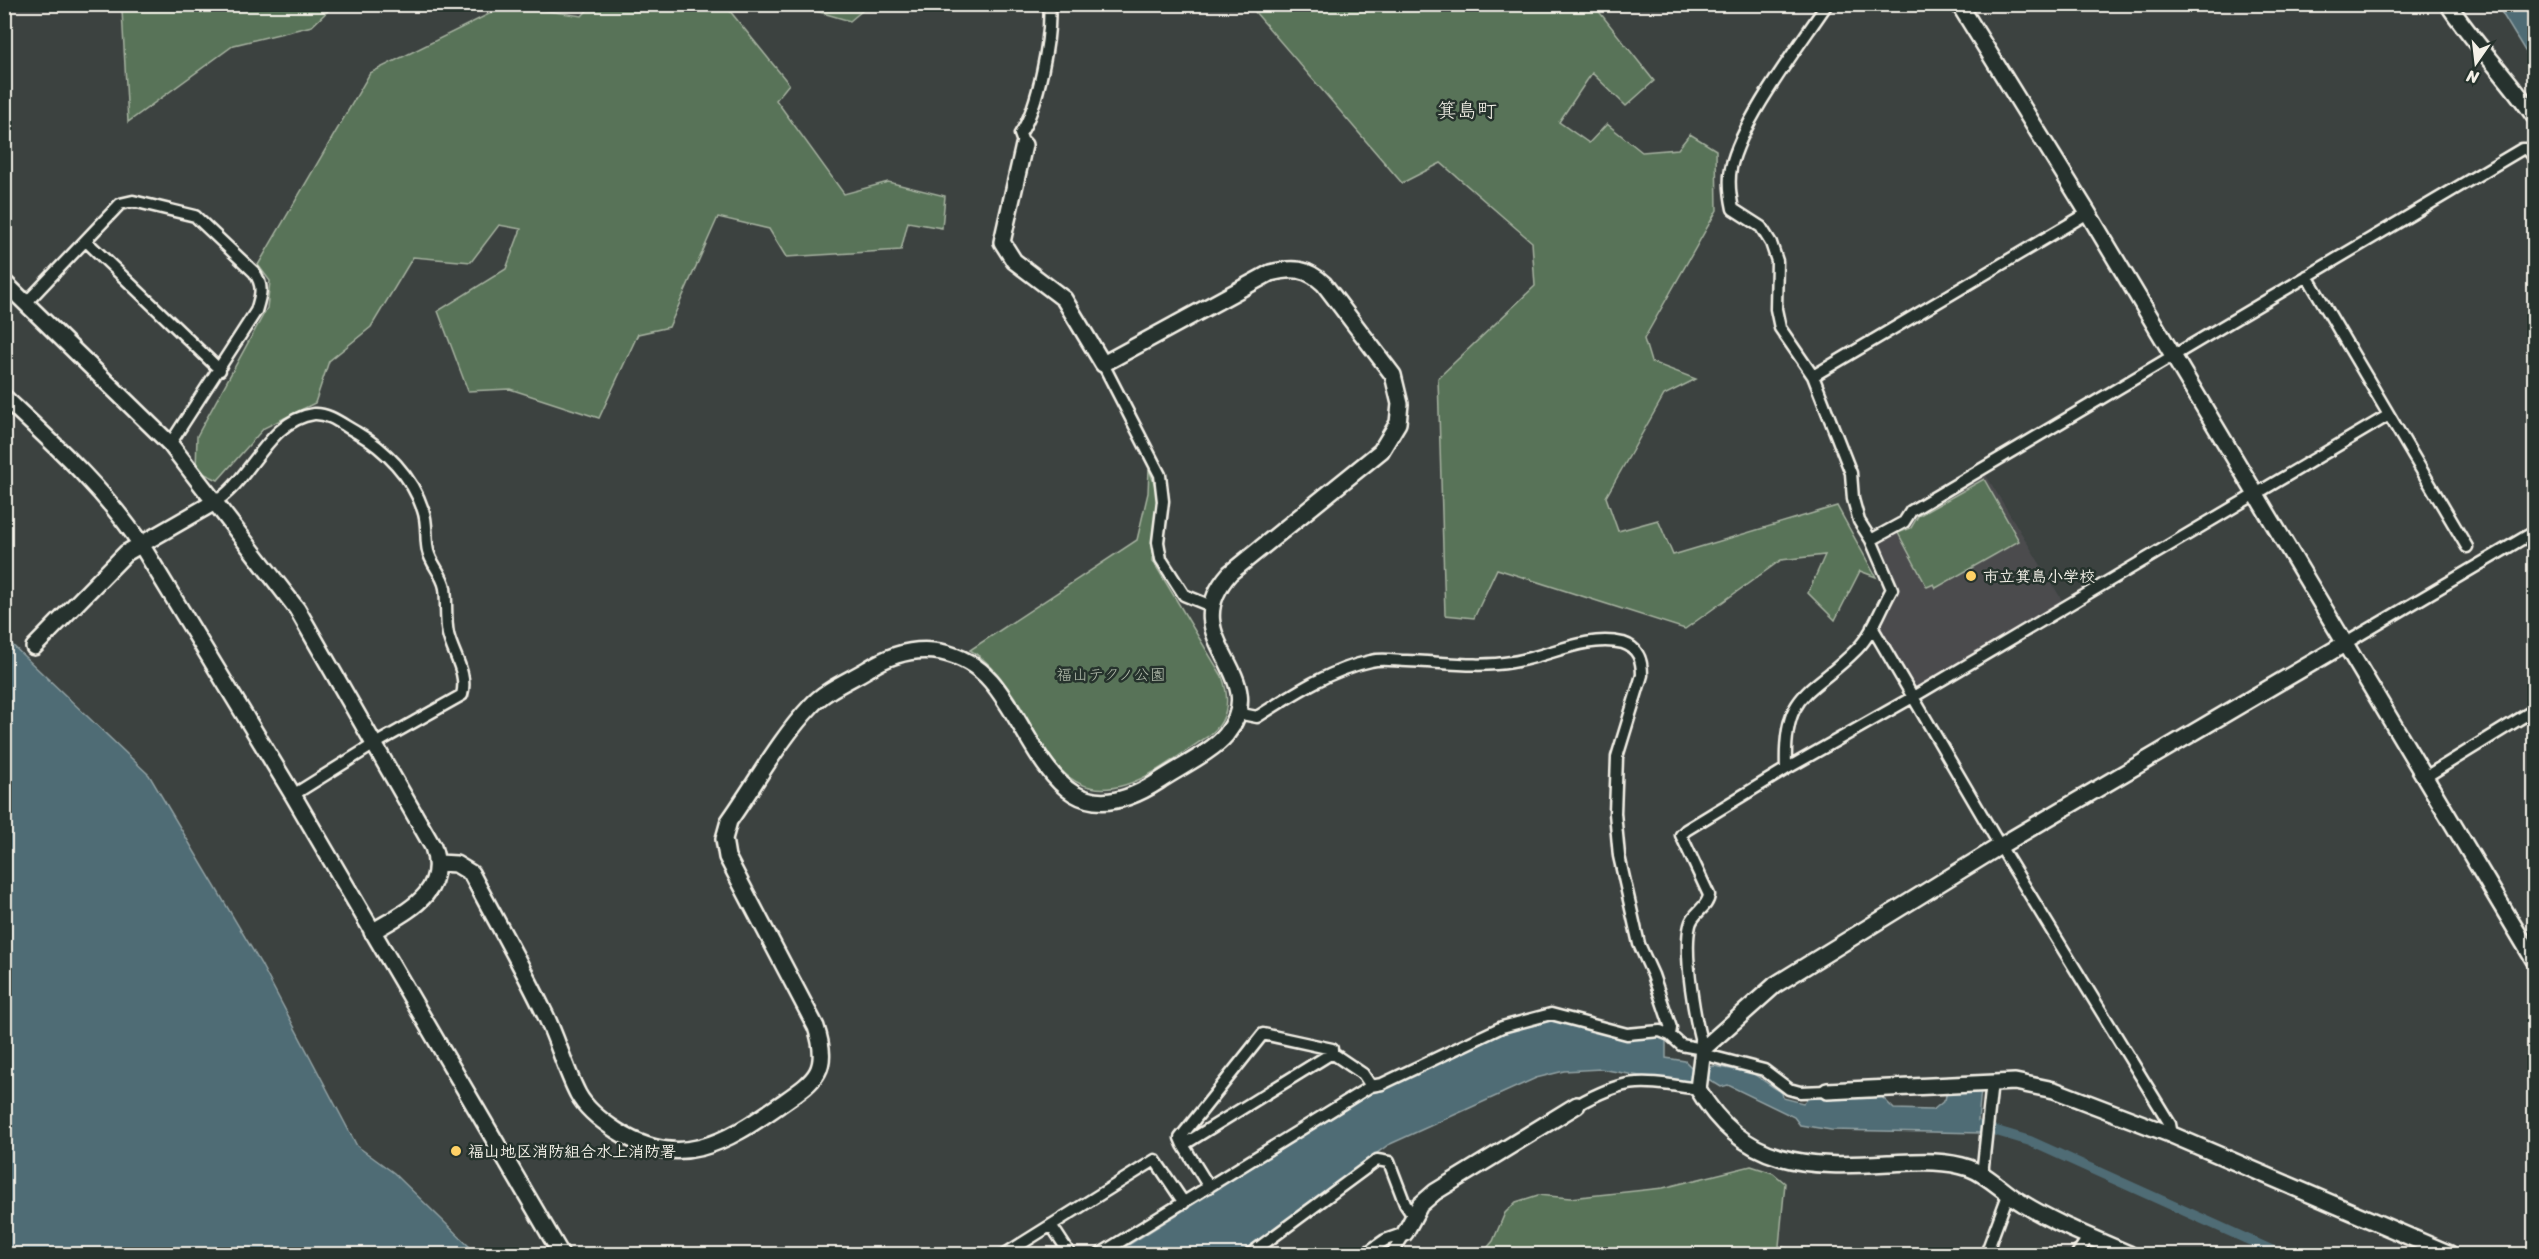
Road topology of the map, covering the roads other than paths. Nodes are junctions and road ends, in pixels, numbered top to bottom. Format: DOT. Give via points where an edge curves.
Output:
graph roads {
  1 [pos="1049,4"];
  2 [pos="1827,4"];
  3 [pos="1959,4"];
  4 [pos="2448,4"];
  5 [pos="2535,116"];
  6 [pos="1024,145"];
  7 [pos="2535,157"];
  8 [pos="2088,213"];
  9 [pos="86,241"];
  10 [pos="2307,276"];
  11 [pos="4,282"];
  12 [pos="26,303"];
  13 [pos="2172,356"];
  14 [pos="1103,364"];
  15 [pos="220,370"];
  16 [pos="1813,376"];
  17 [pos="4,397"];
  18 [pos="2389,415"];
  19 [pos="170,444"];
  20 [pos="2255,495"];
  21 [pos="213,503"];
  22 [pos="2535,532"];
  23 [pos="1871,540"];
  24 [pos="142,546"];
  25 [pos="2467,547"];
  26 [pos="1211,606"];
  27 [pos="1872,627"];
  28 [pos="2346,643"];
  29 [pos="34,647"];
  30 [pos="1914,697"];
  31 [pos="2535,710"];
  32 [pos="1237,713"];
  33 [pos="373,745"];
  34 [pos="1786,769"];
  35 [pos="2427,776"];
  36 [pos="293,795"];
  37 [pos="2000,846"];
  38 [pos="439,864"];
  39 [pos="372,932"];
  40 [pos="2535,960"];
  41 [pos="1671,1035"];
  42 [pos="1703,1051"];
  43 [pos="1332,1053"];
  44 [pos="1992,1082"];
  45 [pos="1371,1086"];
  46 [pos="1698,1089"];
  47 [pos="1827,1091"];
  48 [pos="1577,1105"];
  49 [pos="2172,1135"];
  50 [pos="1183,1145"];
  51 [pos="1982,1175"];
  52 [pos="1209,1187"];
  53 [pos="2008,1195"];
  54 [pos="1184,1203"];
  55 [pos="1413,1216"];
  56 [pos="1051,1225"];
  57 [pos="1406,1233"];
  58 [pos="2089,1236"];
  59 [pos="561,1254"];
  60 [pos="1005,1254"];
  61 [pos="1070,1254"];
  62 [pos="1100,1254"];
  63 [pos="1250,1254"];
  64 [pos="1365,1254"];
  65 [pos="1392,1254"];
  66 [pos="1986,1254"];
  67 [pos="2077,1254"];
  68 [pos="2129,1254"];
  69 [pos="2450,1254"];
  1 -- 6 [label="street" via="1046,50 1029,120 1020,134"];
  2 -- 16 [label="street" via="1744,134 1731,169 1730,191 1733,209 1761,228 1771,243 1777,261 1776,309 1780,328"];
  3 -- 8 [label="street"];
  4 -- 5 [label="street"];
  6 -- 14 [label="street" via="1002,242 1014,261 1064,299"];
  7 -- 10 [label="street" via="2522,149"];
  8 -- 13 [label="street"];
  8 -- 16 [label="street"];
  9 -- 12 [label="street"];
  9 -- 15 [label="street"];
  9 -- 15 [label="street" via="120,204 133,201 195,216 254,272 261,282 262,294"];
  10 -- 13 [label="street"];
  10 -- 18 [label="street"];
  11 -- 12 [label="street"];
  12 -- 19 [label="street"];
  13 -- 20 [label="street"];
  13 -- 23 [label="street" via="1911,511 1904,522"];
  14 -- 26 [label="street" via="1160,475 1161,559 1184,595"];
  14 -- 26 [label="street" via="1270,273 1289,267 1311,272 1324,284 1393,375 1400,405 1398,423 1381,451 1230,573 1217,587"];
  15 -- 19 [label="street"];
  16 -- 23 [label="street" via="1851,473 1859,521"];
  17 -- 24 [label="street" via="83,473 122,516"];
  18 -- 20 [label="street"];
  18 -- 25 [label="street"];
  19 -- 21 [label="street"];
  20 -- 28 [label="street"];
  20 -- 30 [label="street"];
  21 -- 24 [label="street"];
  21 -- 33 [label="street" via="297,609"];
  21 -- 33 [label="street" via="240,480 285,428 314,414 328,416 379,446 411,486 423,510 428,551 445,585 448,633 465,683 462,695"];
  22 -- 28 [label="street"];
  23 -- 27 [label="street" via="1892,589"];
  24 -- 29 [label="street" via="126,553"];
  24 -- 36 [label="street"];
  26 -- 32 [label="street" via="1217,645 1233,669 1239,688"];
  27 -- 30 [label="street"];
  27 -- 34 [label="street" via="1858,648 1809,688 1794,708 1787,733"];
  28 -- 35 [label="street"];
  28 -- 37 [label="street"];
  30 -- 34 [label="street"];
  30 -- 37 [label="street"];
  31 -- 35 [label="street"];
  32 -- 38 [label="street" via="1226,735 1213,746 1140,792 1117,801 1075,794 1055,780 991,681 974,665 954,655 909,650 880,661 813,703 729,821 724,838 727,857 816,1027 824,1049 821,1064 805,1087 738,1135 687,1150 636,1143 603,1122 579,1095 544,1012 471,873 456,864"];
  32 -- 41 [label="street" via="1257,717 1338,670 1374,660 1513,662 1563,647 1610,641 1635,649 1642,661 1642,675 1617,757 1615,813 1619,856 1639,944 1657,983"];
  33 -- 36 [label="street"];
  33 -- 38 [label="street"];
  34 -- 42 [label="street" via="1682,835 1709,895 1689,928 1691,982"];
  35 -- 40 [label="street"];
  36 -- 39 [label="street"];
  37 -- 42 [label="street" via="1775,985"];
  37 -- 49 [label="street" via="2170,1124"];
  38 -- 39 [label="street" via="434,883 416,906"];
  39 -- 59 [label="street"];
  41 -- 42 [label="street" via="1681,1045"];
  41 -- 45 [label="street" via="1660,1030 1627,1034 1577,1018 1543,1014 1502,1027"];
  42 -- 46 [label="street"];
  42 -- 47 [label="street" via="1764,1070 1789,1089"];
  43 -- 45 [label="street" via="1363,1074"];
  43 -- 50 [label="street"];
  43 -- 50 [label="street" via="1332,1049 1263,1034 1180,1138"];
  44 -- 47 [label="street"];
  44 -- 49 [label="street" via="2054,1090"];
  44 -- 51 [label="street"];
  45 -- 52 [label="street"];
  46 -- 48 [label="street" via="1639,1081 1608,1088"];
  46 -- 51 [label="street" via="1727,1127 1751,1146 1774,1157 1837,1167 1930,1161 1969,1168"];
  48 -- 55 [label="street" via="1435,1192"];
  49 -- 69 [label="street"];
  50 -- 52 [label="street"];
  51 -- 53 [label="street"];
  52 -- 54 [label="street"];
  53 -- 58 [label="street"];
  53 -- 66 [label="street"];
  54 -- 56 [label="street" via="1155,1160"];
  54 -- 62 [label="street"];
  55 -- 57 [label="street"];
  55 -- 63 [label="street" via="1389,1162 1377,1160"];
  56 -- 60 [label="street"];
  56 -- 61 [label="street"];
  57 -- 64 [label="street" via="1385,1240"];
  57 -- 65 [label="street"];
  58 -- 67 [label="street"];
  58 -- 68 [label="street"];
}
